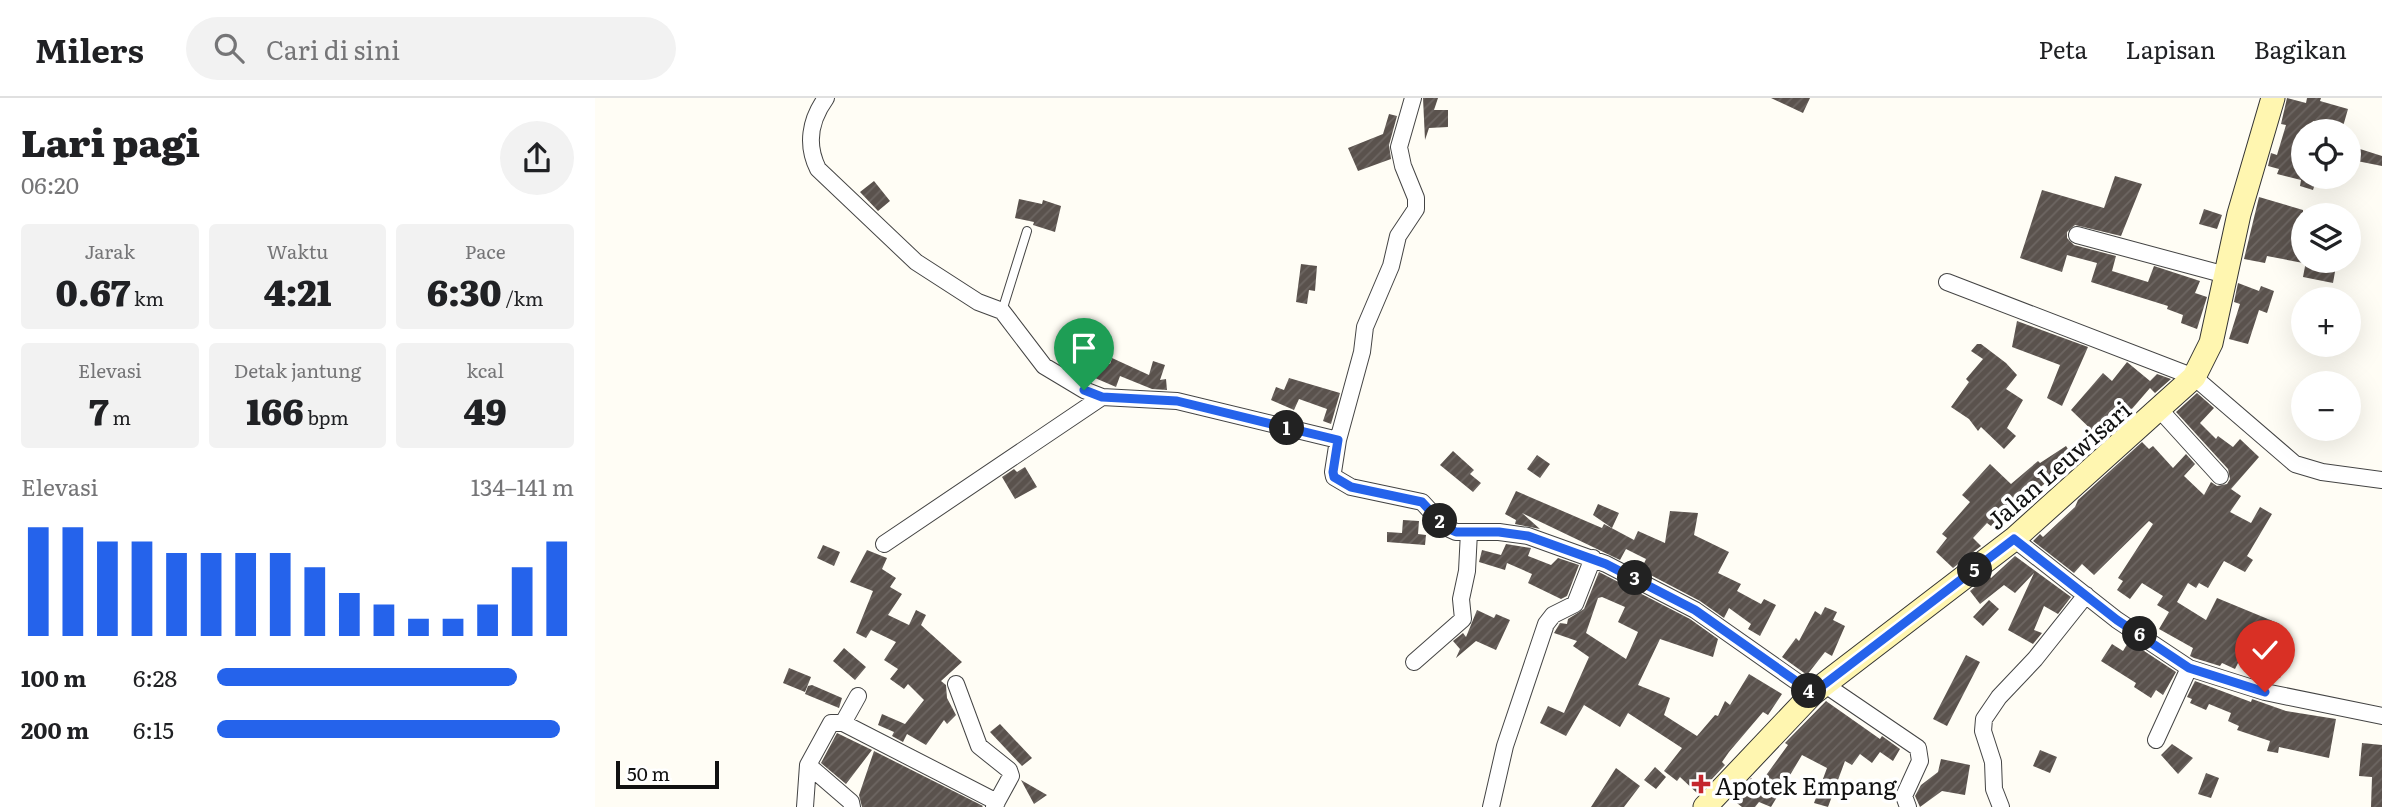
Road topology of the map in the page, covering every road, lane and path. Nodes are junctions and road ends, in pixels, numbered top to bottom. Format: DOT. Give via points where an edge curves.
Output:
graph roads {
  1 [pos="826,98"];
  2 [pos="1413,98"];
  3 [pos="2273,98"];
  4 [pos="1027,231"];
  5 [pos="2077,235"];
  6 [pos="2226,275"];
  7 [pos="1947,282"];
  8 [pos="1002,311"];
  9 [pos="2194,377"];
  10 [pos="1102,397"];
  11 [pos="2159,410"];
  12 [pos="1338,440"];
  13 [pos="2220,477"];
  14 [pos="2382,480"];
  15 [pos="1469,532"];
  16 [pos="2014,539"];
  17 [pos="884,544"];
  18 [pos="1593,558"];
  19 [pos="2086,595"];
  20 [pos="1414,662"];
  21 [pos="2189,668"];
  22 [pos="956,684"];
  23 [pos="1818,689"];
  24 [pos="858,696"];
  25 [pos="2382,716"];
  26 [pos="843,723"];
  27 [pos="2156,740"];
  28 [pos="808,765"];
  29 [pos="995,804"];
  30 [pos="805,807"];
  31 [pos="852,807"];
  32 [pos="1491,807"];
  33 [pos="1706,807"];
  34 [pos="1908,807"];
  35 [pos="2001,807"];
  1 -- 8 [label="street" via="811,133 818,169 932,275"];
  2 -- 12 [label="street" via="1399,147 1416,209 1398,236 1391,266 1364,327 1362,352"];
  3 -- 6 [label="main road, Jalan Leuwisari"];
  4 -- 8 [label="lane"];
  5 -- 6 [label="street"];
  6 -- 9 [label="main road, Jalan Leuwisari" via="2209,351"];
  7 -- 9 [label="street"];
  8 -- 10 [label="street" via="1044,366"];
  9 -- 11 [label="main road, Jalan Leuwisari"];
  9 -- 14 [label="street" via="2295,464"];
  10 -- 12 [label="street" via="1177,401"];
  10 -- 17 [label="street"];
  11 -- 13 [label="street"];
  11 -- 16 [label="main road, Jalan Leuwisari"];
  12 -- 15 [label="street" via="1333,472 1339,481 1422,502 1445,527"];
  15 -- 18 [label="street" via="1528,536"];
  15 -- 20 [label="street" via="1462,619"];
  16 -- 19 [label="street"];
  16 -- 23 [label="main road, Jalan Leuwisari"];
  18 -- 23 [label="street" via="1695,610"];
  18 -- 32 [label="street" via="1575,604 1546,624 1505,746"];
  19 -- 21 [label="street"];
  19 -- 35 [label="street" via="1999,696 1985,719 1983,731"];
  21 -- 25 [label="street" via="2265,692"];
  21 -- 27 [label="street"];
  22 -- 29 [label="street" via="979,746 1011,776"];
  23 -- 33 [label="main road, Jalan Leuwisari"];
  23 -- 34 [label="street" via="1918,748 1920,761 1904,796"];
  24 -- 26 [label="street"];
  26 -- 28 [label="street" via="831,723"];
  26 -- 29 [label="street"];
  28 -- 30 [label="street"];
  28 -- 31 [label="street"];
}
